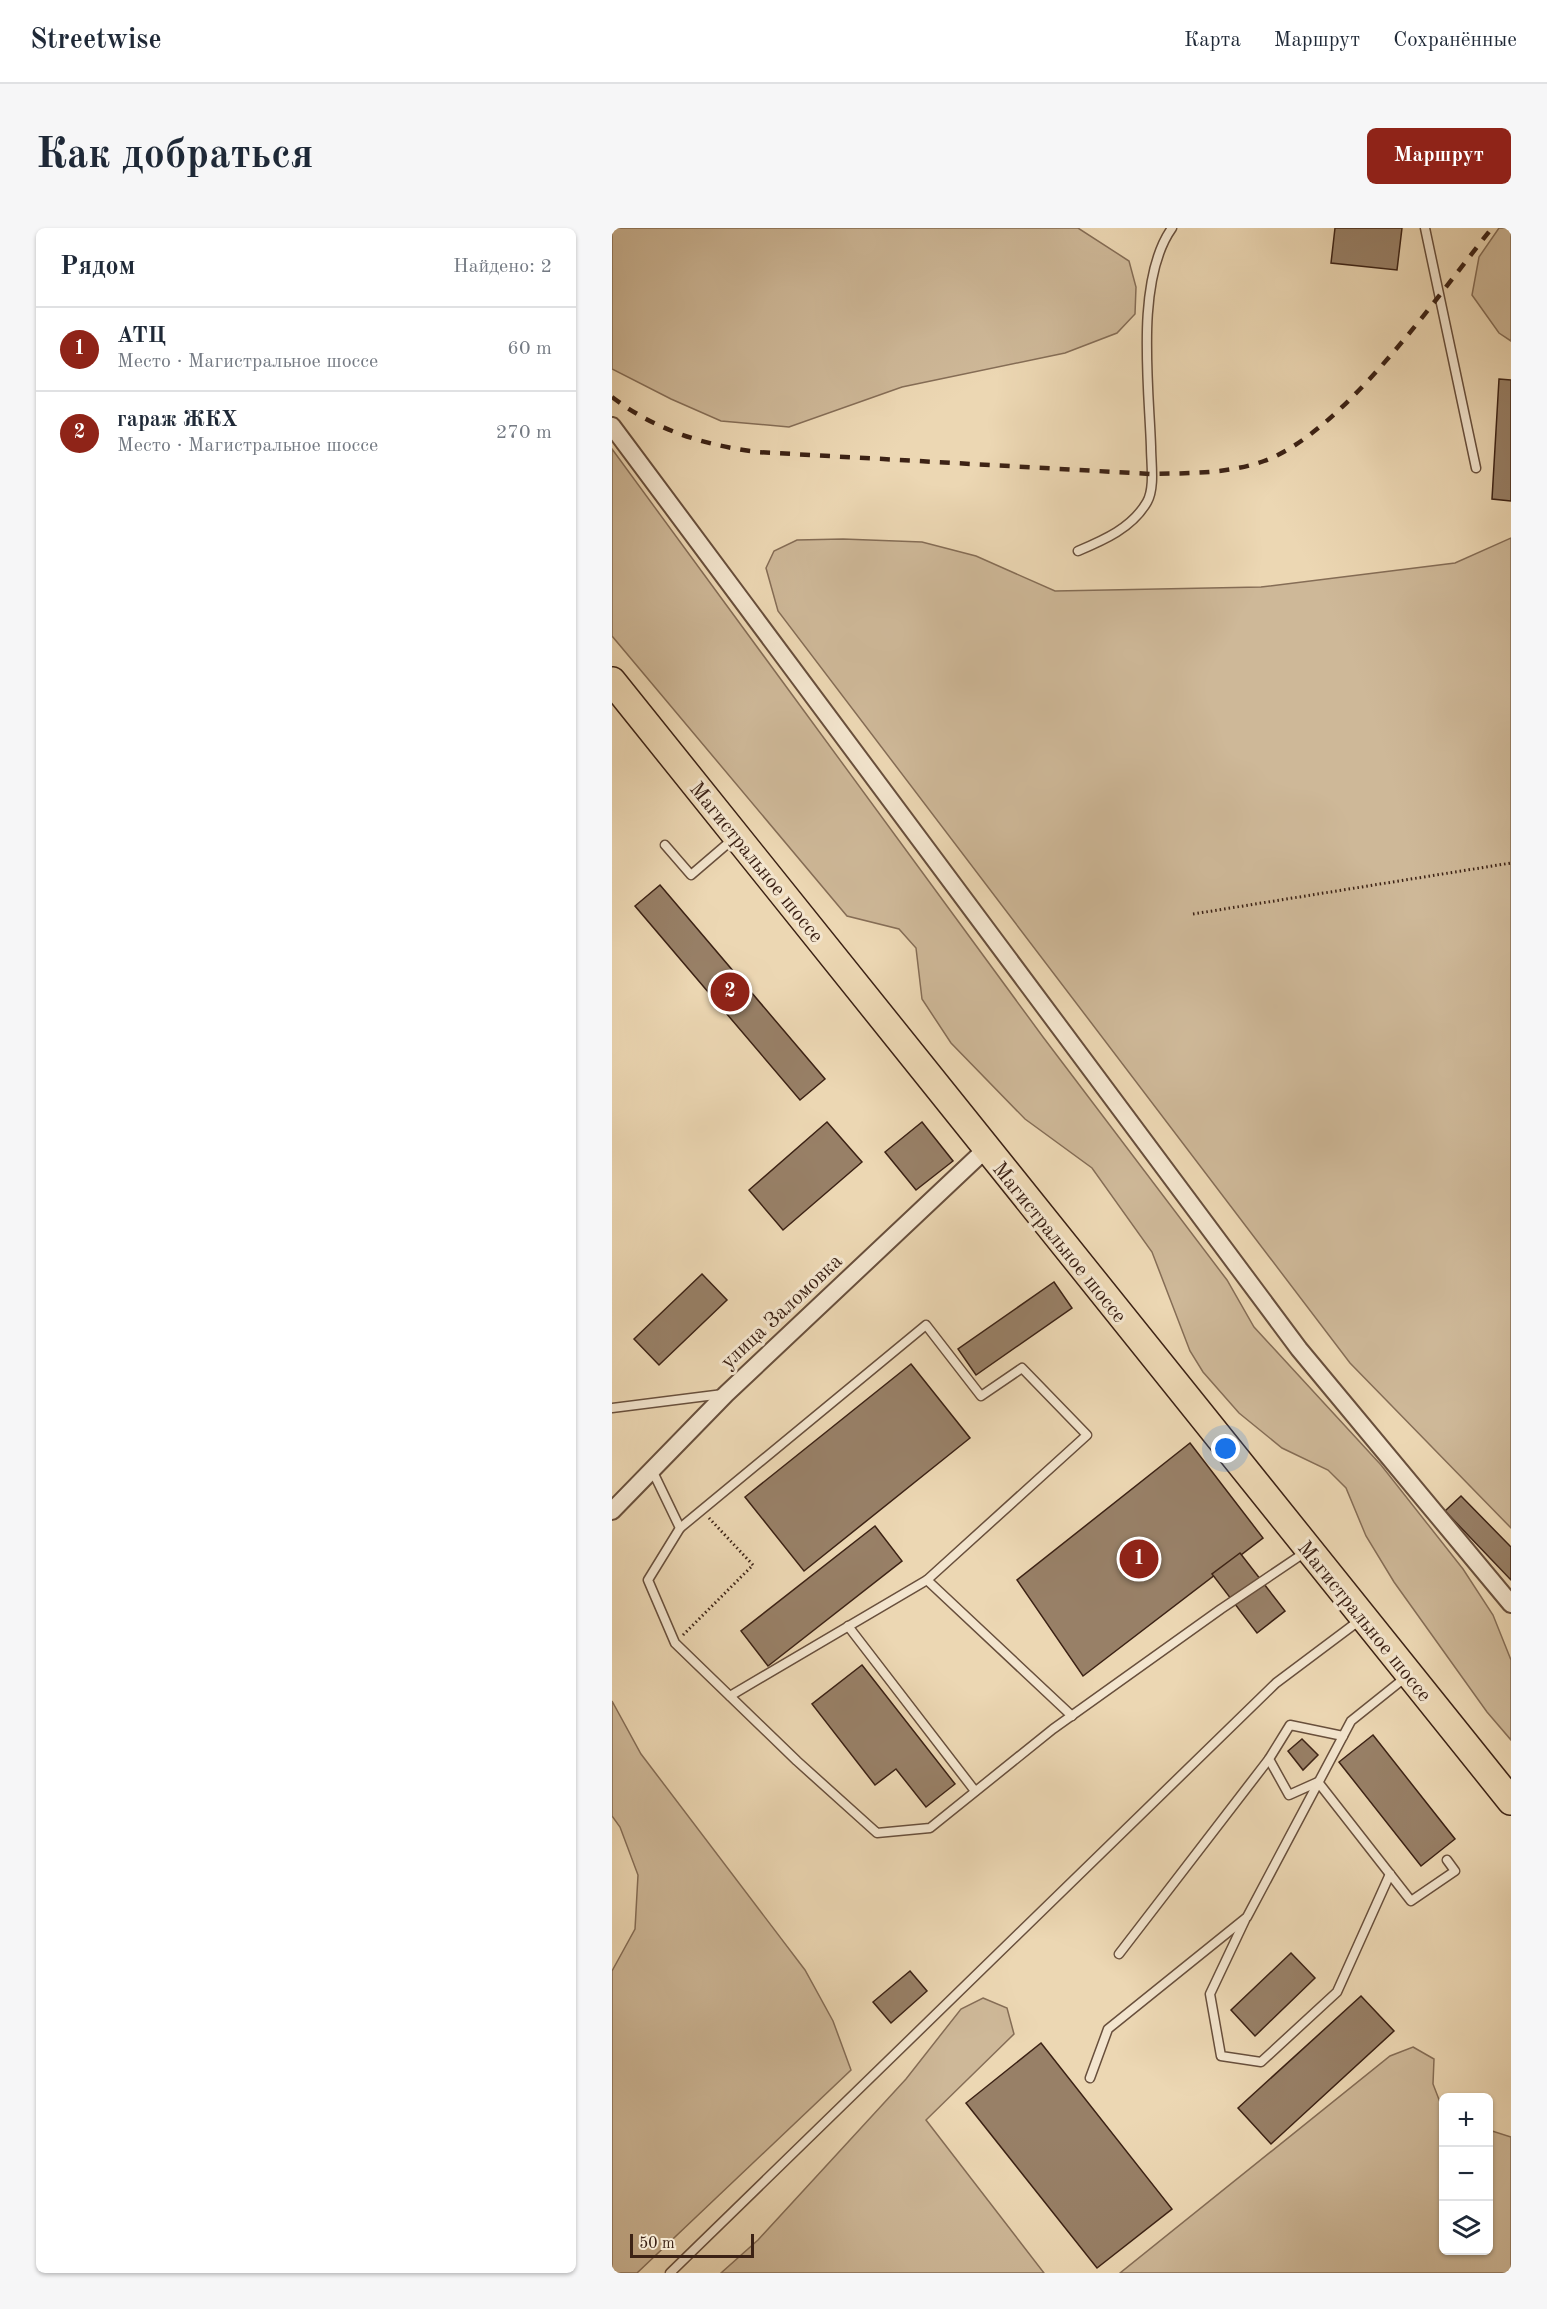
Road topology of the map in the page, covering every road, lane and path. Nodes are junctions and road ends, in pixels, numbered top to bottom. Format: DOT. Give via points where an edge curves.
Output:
graph roads {
  1 [pos="1172,228"];
  2 [pos="1425,228"];
  3 [pos="612,426"];
  4 [pos="1476,468"];
  5 [pos="1078,551"];
  6 [pos="612,681"];
  7 [pos="736,836"];
  8 [pos="665,845"];
  9 [pos="1511,863"];
  10 [pos="1193,914"];
  11 [pos="986,1149"];
  12 [pos="726,1394"];
  13 [pos="612,1408"];
  14 [pos="653,1472"];
  15 [pos="701,1510"];
  16 [pos="612,1511"];
  17 [pos="680,1528"];
  18 [pos="1308,1551"];
  19 [pos="927,1580"];
  20 [pos="1511,1604"];
  21 [pos="1362,1618"];
  22 [pos="848,1626"];
  23 [pos="675,1643"];
  24 [pos="1409,1675"];
  25 [pos="730,1696"];
  26 [pos="1072,1716"];
  27 [pos="1343,1736"];
  28 [pos="1269,1759"];
  29 [pos="1318,1782"];
  30 [pos="975,1791"];
  31 [pos="1511,1801"];
  32 [pos="1447,1860"];
  33 [pos="1390,1874"];
  34 [pos="1247,1917"];
  35 [pos="1119,1954"];
  36 [pos="1090,2078"];
  37 [pos="670,2273"];
  1 -- 5 [label="lane" via="1154,264 1146,353 1149,499 1138,515 1112,536"];
  2 -- 4 [label="lane"];
  3 -- 20 [label="street" via="1299,1349"];
  6 -- 7 [label="main road, Магистральное шоссе"];
  7 -- 8 [label="lane" via="691,875"];
  7 -- 11 [label="main road, Магистральное шоссе"];
  9 -- 10 [label="path"];
  11 -- 12 [label="street, улица Заломовка"];
  11 -- 18 [label="main road, Магистральное шоссе"];
  12 -- 13 [label="lane"];
  12 -- 14 [label="street, улица Заломовка"];
  14 -- 16 [label="street, улица Заломовка"];
  14 -- 17 [label="lane"];
  15 -- 17 [label="lane"];
  15 -- 19 [label="lane" via="926,1325 981,1396 1022,1368 1087,1436"];
  15 -- 23 [label="path" via="753,1565"];
  17 -- 23 [label="lane" via="648,1580"];
  18 -- 21 [label="main road, Магистральное шоссе"];
  18 -- 26 [label="lane"];
  19 -- 22 [label="lane"];
  19 -- 26 [label="lane"];
  21 -- 24 [label="main road, Магистральное шоссе"];
  21 -- 37 [label="lane" via="1276,1683"];
  22 -- 25 [label="lane"];
  22 -- 30 [label="lane"];
  23 -- 25 [label="lane"];
  24 -- 27 [label="lane" via="1351,1721"];
  24 -- 31 [label="main road, Магистральное шоссе"];
  25 -- 30 [label="lane" via="877,1833 930,1828"];
  26 -- 30 [label="lane"];
  27 -- 28 [label="lane" via="1290,1725"];
  27 -- 29 [label="lane"];
  28 -- 29 [label="lane" via="1289,1795"];
  28 -- 35 [label="lane"];
  29 -- 33 [label="lane"];
  29 -- 34 [label="lane"];
  32 -- 33 [label="lane" via="1455,1871 1411,1901"];
  33 -- 34 [label="lane" via="1338,1992 1261,2062 1221,2056 1210,1994"];
  34 -- 36 [label="lane" via="1108,2029"];
}
